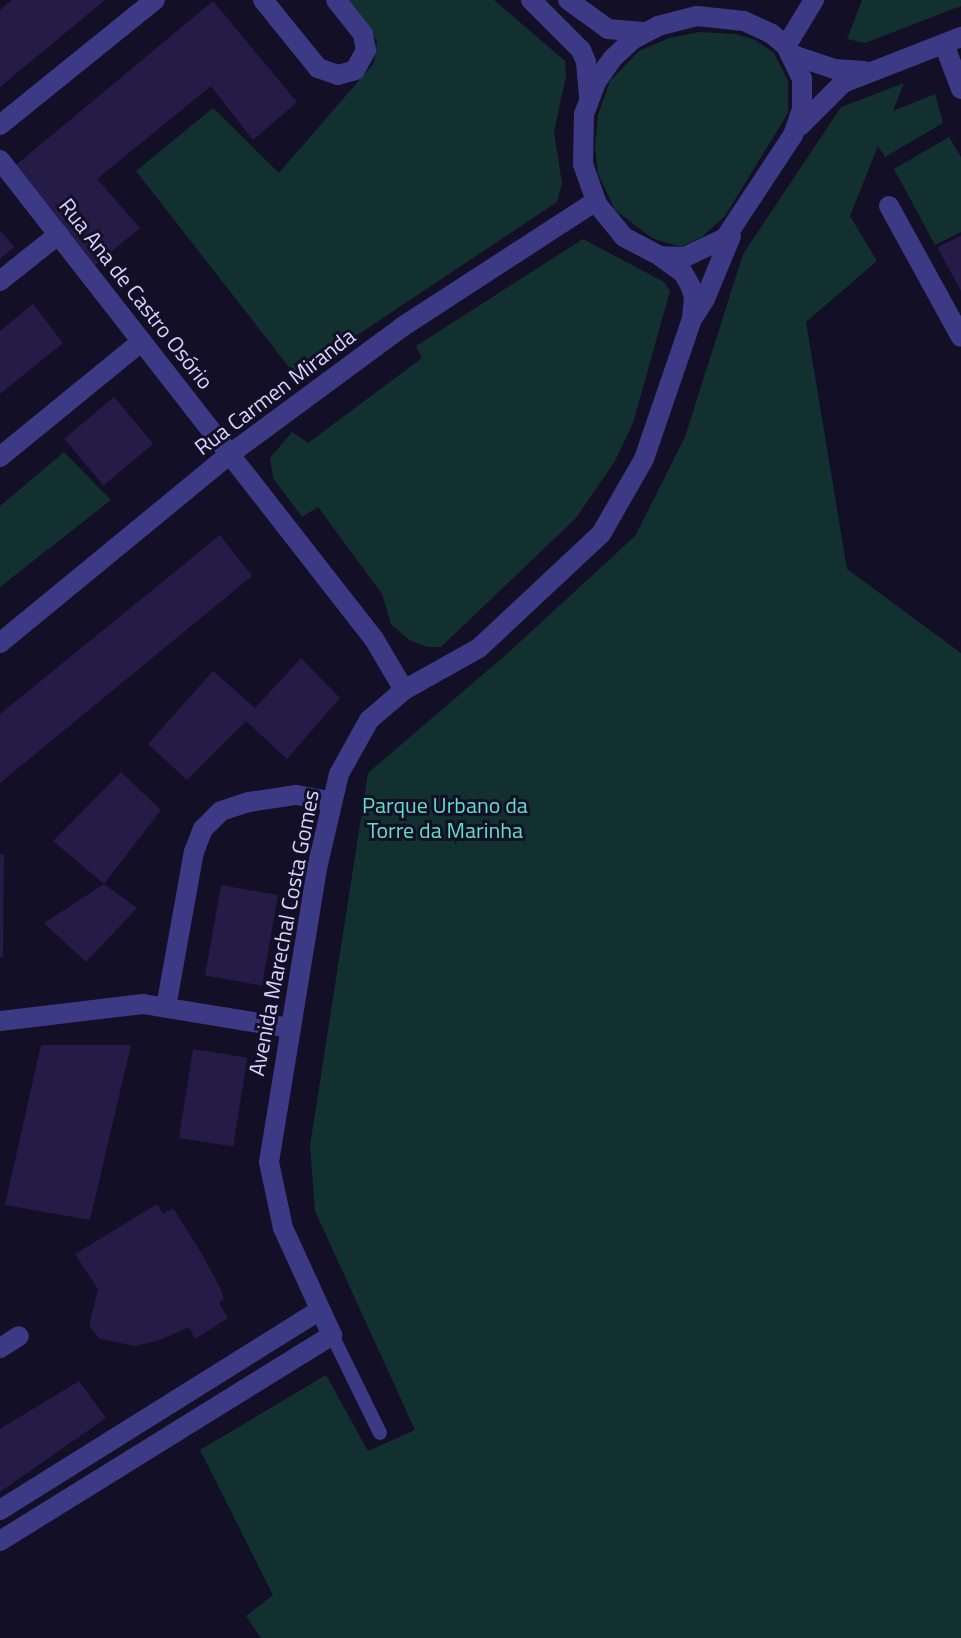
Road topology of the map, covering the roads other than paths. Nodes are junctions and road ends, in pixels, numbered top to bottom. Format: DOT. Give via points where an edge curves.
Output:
graph roads {
  1 [pos="155,0"];
  2 [pos="263,0"];
  3 [pos="336,0"];
  4 [pos="531,0"];
  5 [pos="568,0"];
  6 [pos="673,0"];
  7 [pos="814,0"];
  8 [pos="667,23"];
  9 [pos="645,32"];
  10 [pos="952,40"];
  11 [pos="788,50"];
  12 [pos="864,71"];
  13 [pos="961,89"];
  14 [pos="589,99"];
  15 [pos="0,125"];
  16 [pos="793,135"];
  17 [pos="0,160"];
  18 [pos="596,201"];
  19 [pos="889,206"];
  20 [pos="736,226"];
  21 [pos="59,234"];
  22 [pos="660,256"];
  23 [pos="0,281"];
  24 [pos="692,319"];
  25 [pos="961,337"];
  26 [pos="142,341"];
  27 [pos="230,454"];
  28 [pos="0,457"];
  29 [pos="0,643"];
  30 [pos="404,690"];
  31 [pos="331,801"];
  32 [pos="166,1007"];
  33 [pos="0,1021"];
  34 [pos="290,1028"];
  35 [pos="318,1311"];
  36 [pos="332,1335"];
  37 [pos="19,1336"];
  38 [pos="0,1348"];
  39 [pos="380,1433"];
  40 [pos="0,1510"];
  41 [pos="0,1541"];
  1 -- 15 [label="street"];
  2 -- 3 [label="street" via="318,68 338,75 355,70 366,50 363,34"];
  4 -- 14 [label="street" via="581,50"];
  5 -- 9 [label="street" via="608,29"];
  6 -- 8 [label="street"];
  7 -- 11 [label="street"];
  8 -- 9 [label="street"];
  8 -- 11 [label="street" via="697,16 731,18 756,26"];
  9 -- 14 [label="street" via="613,58"];
  10 -- 12 [label="street"];
  10 -- 13 [label="street"];
  11 -- 12 [label="street" via="834,69"];
  11 -- 16 [label="street" via="797,64 803,94"];
  12 -- 16 [label="street" via="828,95"];
  14 -- 18 [label="street" via="582,149"];
  16 -- 20 [label="street"];
  17 -- 21 [label="street, Rua Ana de Castro Osório"];
  18 -- 22 [label="street" via="624,237"];
  18 -- 27 [label="street, Rua Carmen Miranda" via="402,327"];
  19 -- 25 [label="street"];
  20 -- 22 [label="street" via="703,251"];
  20 -- 24 [label="street, Avenida Marechal Costa Gomes"];
  21 -- 23 [label="street"];
  21 -- 26 [label="street, Rua Ana de Castro Osório"];
  22 -- 24 [label="street, Avenida Marechal Costa Gomes" via="690,285"];
  24 -- 30 [label="street, Avenida Marechal Costa Gomes" via="644,459 601,534 479,648"];
  26 -- 27 [label="street, Rua Ana de Castro Osório"];
  26 -- 28 [label="street"];
  27 -- 29 [label="street, Rua Carmen Miranda"];
  27 -- 30 [label="street, Rua Ana de Castro Osório" via="374,639"];
  30 -- 31 [label="street, Avenida Marechal Costa Gomes" via="369,720 346,757"];
  31 -- 32 [label="street" via="296,795 249,802 221,811 203,829 194,852"];
  31 -- 34 [label="street, Avenida Marechal Costa Gomes"];
  32 -- 33 [label="street" via="129,1004"];
  32 -- 34 [label="street"];
  34 -- 35 [label="street, Avenida Marechal Costa Gomes" via="269,1162 283,1228"];
  35 -- 36 [label="street, Avenida Marechal Costa Gomes"];
  35 -- 40 [label="street"];
  36 -- 39 [label="lane, Avenida Marechal Costa Gomes"];
  36 -- 41 [label="street"];
  37 -- 38 [label="street"];
}
